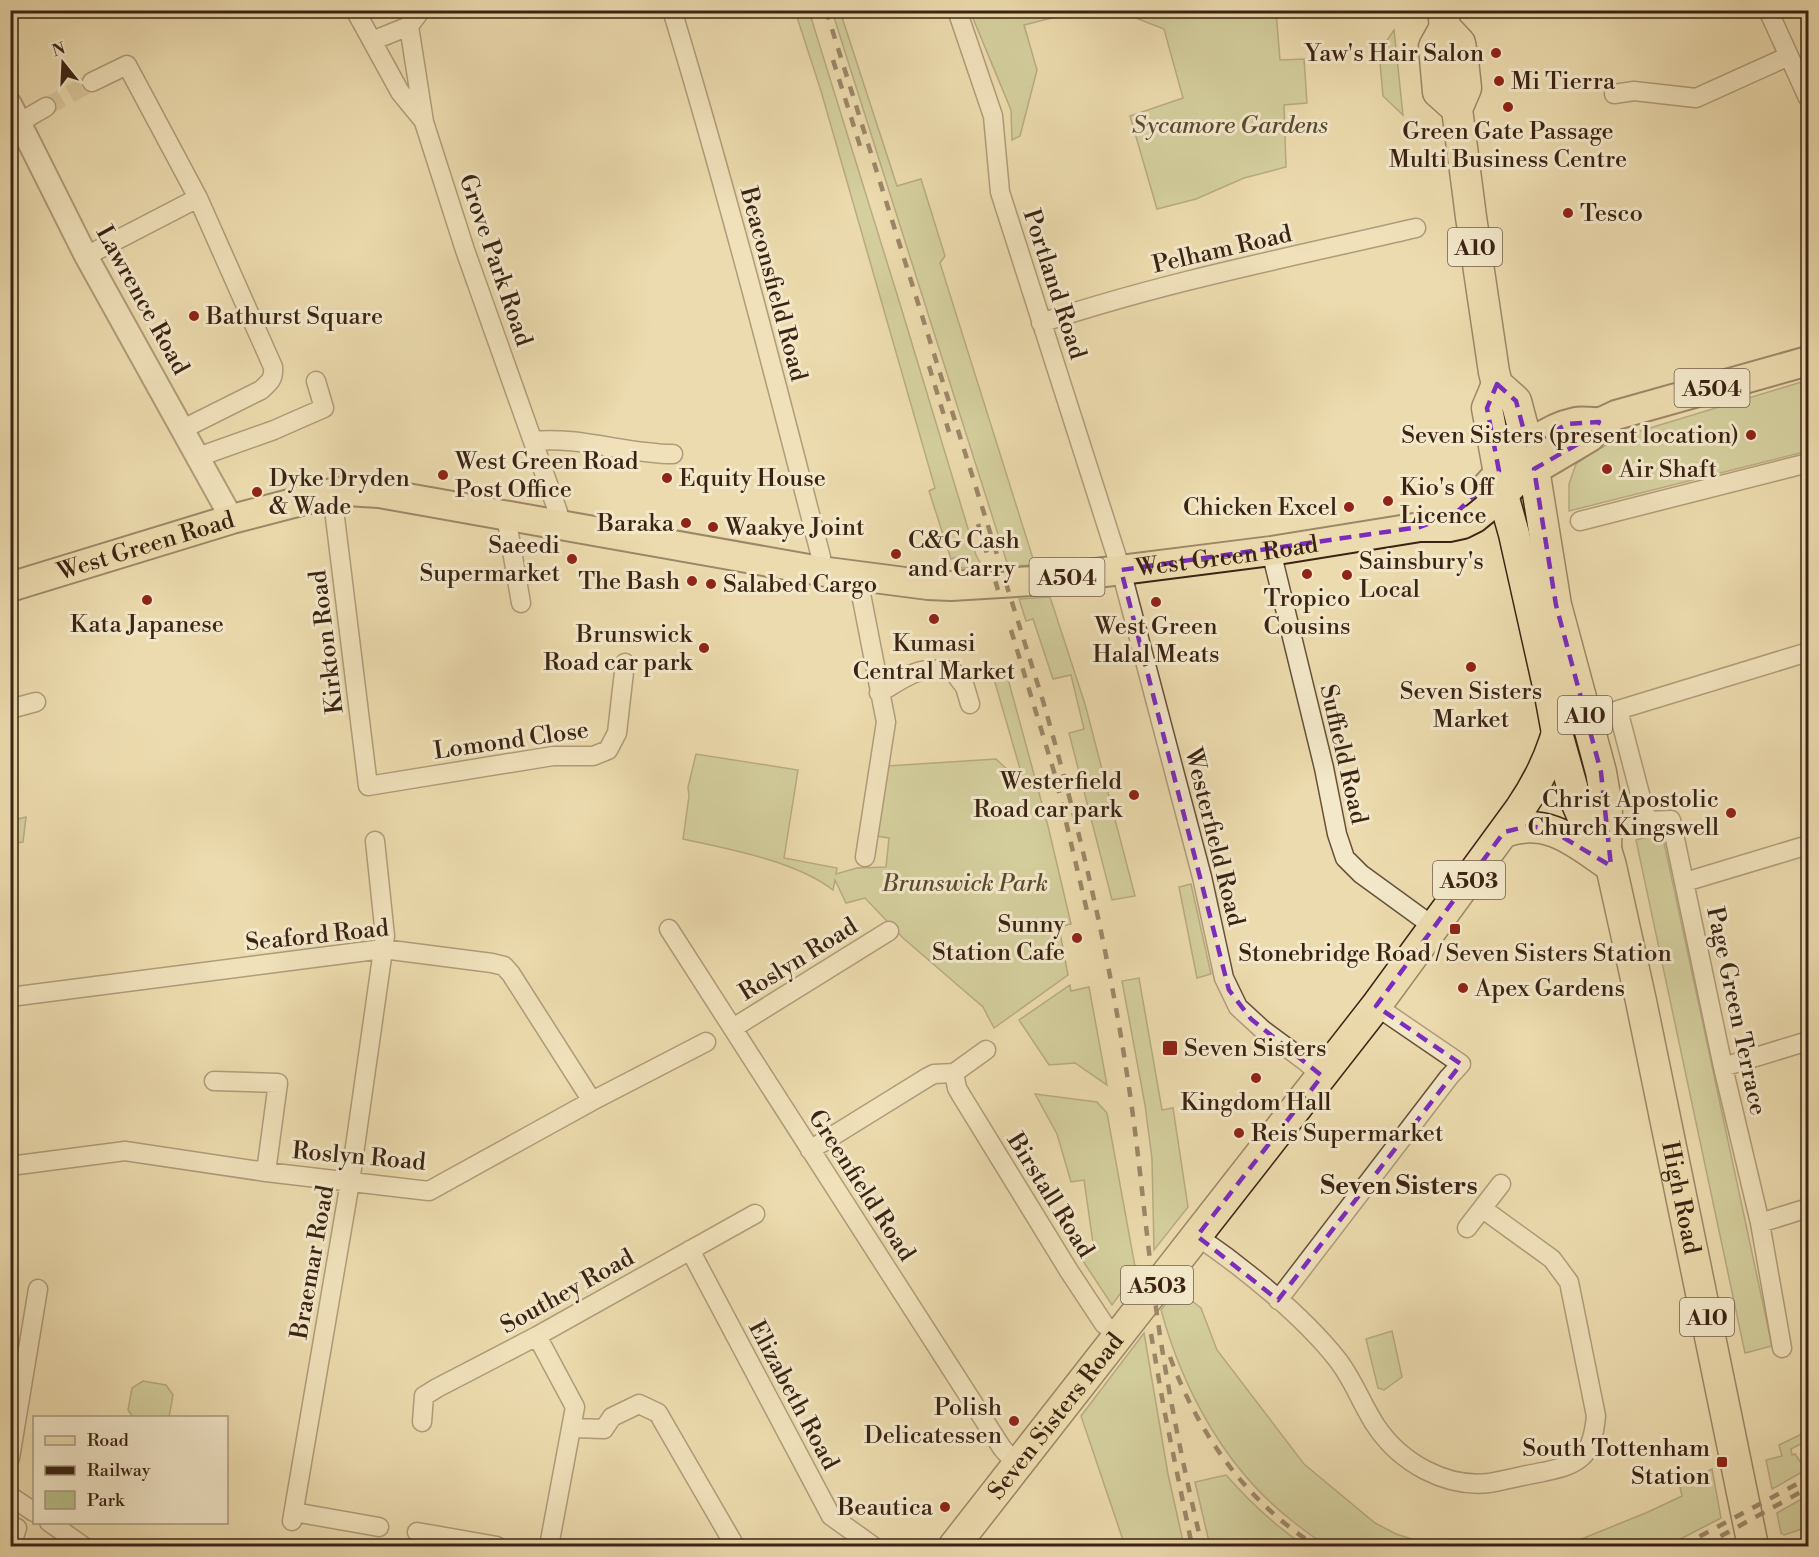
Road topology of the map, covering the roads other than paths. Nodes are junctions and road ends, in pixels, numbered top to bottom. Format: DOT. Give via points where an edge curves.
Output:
graph roads {
  1 [pos="355,10"];
  2 [pos="421,10"];
  3 [pos="672,10"];
  4 [pos="957,10"];
  5 [pos="1768,10"];
  6 [pos="1444,19"];
  7 [pos="409,26"];
  8 [pos="372,41"];
  9 [pos="1789,56"];
  10 [pos="92,82"];
  11 [pos="1614,94"];
  12 [pos="1809,98"];
  13 [pos="46,107"];
  14 [pos="15,113"];
  15 [pos="424,122"];
  16 [pos="198,198"];
  17 [pos="1416,228"];
  18 [pos="86,256"];
  19 [pos="1041,323"];
  20 [pos="1809,361"];
  21 [pos="316,381"];
  22 [pos="1497,384"];
  23 [pos="183,429"];
  24 [pos="533,441"];
  25 [pos="673,454"];
  26 [pos="198,457"];
  27 [pos="1531,458"];
  28 [pos="1809,463"];
  29 [pos="1501,483"];
  30 [pos="332,493"];
  31 [pos="506,516"];
  32 [pos="232,519"];
  33 [pos="1580,521"];
  34 [pos="558,525"];
  35 [pos="1271,551"];
  36 [pos="1121,570"];
  37 [pos="820,571"];
  38 [pos="862,578"];
  39 [pos="10,587"];
  40 [pos="520,603"];
  41 [pos="1809,652"];
  42 [pos="625,663"];
  43 [pos="1571,665"];
  44 [pos="879,693"];
  45 [pos="36,702"];
  46 [pos="970,704"];
  47 [pos="10,710"];
  48 [pos="1557,732"];
  49 [pos="368,786"];
  50 [pos="1504,832"];
  51 [pos="375,841"];
  52 [pos="1809,845"];
  53 [pos="871,848"];
  54 [pos="1608,857"];
  55 [pos="1685,882"];
  56 [pos="1434,927"];
  57 [pos="669,929"];
  58 [pos="889,930"];
  59 [pos="383,949"];
  60 [pos="10,997"];
  61 [pos="1377,1006"];
  62 [pos="733,1028"];
  63 [pos="706,1041"];
  64 [pos="1809,1041"];
  65 [pos="986,1050"];
  66 [pos="1723,1067"];
  67 [pos="954,1073"];
  68 [pos="1322,1076"];
  69 [pos="214,1081"];
  70 [pos="592,1101"];
  71 [pos="810,1150"];
  72 [pos="10,1166"];
  73 [pos="266,1172"];
  74 [pos="350,1182"];
  75 [pos="1501,1184"];
  76 [pos="1809,1208"];
  77 [pos="1483,1209"];
  78 [pos="755,1214"];
  79 [pos="1760,1223"];
  80 [pos="1467,1228"];
  81 [pos="1197,1236"];
  82 [pos="690,1250"];
  83 [pos="38,1289"];
  84 [pos="1278,1300"];
  85 [pos="1118,1335"];
  86 [pos="537,1336"];
  87 [pos="1782,1348"];
  88 [pos="422,1422"];
  89 [pos="573,1428"];
  90 [pos="10,1458"];
  91 [pos="1016,1464"];
  92 [pos="10,1496"];
  93 [pos="33,1511"];
  94 [pos="52,1524"];
  95 [pos="379,1527"];
  96 [pos="16,1528"];
  97 [pos="417,1532"];
  98 [pos="11,1546"];
  99 [pos="83,1546"];
  100 [pos="498,1546"];
  101 [pos="549,1546"];
  102 [pos="735,1546"];
  103 [pos="873,1546"];
  104 [pos="954,1546"];
  105 [pos="1753,1546"];
  1 -- 8 [label="street"];
  2 -- 7 [label="street"];
  3 -- 37 [label="street, Beaconsfield Road" via="765,341 821,557"];
  4 -- 19 [label="street, Portland Road" via="993,116 1000,192"];
  5 -- 9 [label="street"];
  6 -- 22 [label="highway, A10" via="1460,43 1463,60 1466,88 1457,109"];
  7 -- 8 [label="street"];
  7 -- 15 [label="street, Grove Park Road"];
  8 -- 15 [label="street" via="400,92"];
  9 -- 11 [label="street" via="1696,98 1634,91"];
  9 -- 12 [label="street"];
  10 -- 16 [label="street" via="127,65"];
  13 -- 14 [label="street"];
  14 -- 18 [label="street, Lawrence Road"];
  15 -- 24 [label="street, Grove Park Road"];
  16 -- 18 [label="street"];
  16 -- 23 [label="street" via="274,374 261,390"];
  17 -- 19 [label="street, Pelham Road" via="1169,285"];
  18 -- 23 [label="street, Lawrence Road"];
  19 -- 36 [label="street, Portland Road"];
  20 -- 27 [label="main road, A504" via="1599,422 1567,424 1541,436"];
  21 -- 26 [label="street" via="324,408"];
  22 -- 27 [label="highway, A10" via="1516,401"];
  22 -- 29 [label="highway, A10" via="1487,408"];
  23 -- 26 [label="street, Lawrence Road"];
  24 -- 25 [label="street" via="551,439"];
  24 -- 34 [label="street, Grove Park Road" via="558,513"];
  26 -- 32 [label="street, Lawrence Road"];
  27 -- 29 [label="main road, West Green Road / A504" via="1514,456"];
  27 -- 43 [label="highway, A10" via="1556,605"];
  28 -- 33 [label="street"];
  29 -- 35 [label="main road, West Green Road / A504" via="1456,513 1420,527"];
  29 -- 48 [label="highway, A10"];
  30 -- 31 [label="main road, West Green Road / A504" via="380,492"];
  30 -- 32 [label="main road, West Green Road / A504"];
  30 -- 49 [label="street, Kirkton Road"];
  31 -- 34 [label="main road, West Green Road / A504"];
  31 -- 40 [label="street"];
  32 -- 39 [label="main road, West Green Road / A504"];
  34 -- 37 [label="main road, West Green Road / A504"];
  35 -- 36 [label="main road, West Green Road / A504"];
  35 -- 56 [label="street, Suffield Road" via="1345,858"];
  36 -- 38 [label="main road, West Green Road / A504" via="951,586"];
  36 -- 68 [label="street, Westerfield Road" via="1228,990 1251,1019"];
  37 -- 38 [label="main road, West Green Road / A504"];
  38 -- 44 [label="street" via="861,594"];
  41 -- 55 [label="street, Page Green Terrace" via="1618,710 1647,821 1671,820"];
  42 -- 49 [label="street, Lomond Close" via="617,733 608,750 593,756 553,756"];
  43 -- 48 [label="highway, A503"];
  43 -- 54 [label="highway, A10" via="1601,772 1607,807"];
  44 -- 46 [label="street" via="912,673 931,668 953,671 965,687"];
  44 -- 53 [label="street" via="886,722"];
  45 -- 47 [label="street"];
  48 -- 50 [label="highway, Seven Sisters Road / A503" via="1539,780"];
  48 -- 54 [label="highway, A10" via="1580,812"];
  50 -- 54 [label="highway, A503" via="1529,826 1549,829"];
  50 -- 56 [label="highway, Seven Sisters Road / A503"];
  51 -- 59 [label="street, Braemar Road"];
  52 -- 55 [label="street"];
  54 -- 105 [label="highway, High Road / A10" via="1640,992"];
  55 -- 66 [label="street, Page Green Terrace"];
  56 -- 61 [label="highway, Seven Sisters Road / A503"];
  57 -- 62 [label="street, Greenfield Road"];
  58 -- 62 [label="street, Roslyn Road"];
  59 -- 60 [label="street, Seaford Road"];
  59 -- 70 [label="street, Seaford Road" via="504,966"];
  59 -- 74 [label="street, Braemar Road"];
  61 -- 68 [label="highway, Seven Sisters Road / A503"];
  61 -- 84 [label="street" via="1461,1064"];
  62 -- 71 [label="street, Greenfield Road"];
  63 -- 70 [label="street, Roslyn Road"];
  64 -- 66 [label="street"];
  65 -- 67 [label="street"];
  66 -- 79 [label="street, Page Green Terrace"];
  67 -- 71 [label="street" via="928,1077"];
  67 -- 85 [label="street, Birstall Road" via="961,1095 1069,1271 1104,1324"];
  68 -- 81 [label="highway, Seven Sisters Road / A503"];
  69 -- 73 [label="street" via="279,1083"];
  70 -- 74 [label="street, Roslyn Road" via="429,1191"];
  71 -- 91 [label="street, Greenfield Road"];
  72 -- 73 [label="street, Roslyn Road" via="125,1151"];
  73 -- 74 [label="street, Roslyn Road"];
  74 -- 95 [label="street, Braemar Road" via="293,1516"];
  75 -- 77 [label="street"];
  76 -- 79 [label="street"];
  77 -- 80 [label="street"];
  77 -- 84 [label="street" via="1552,1259 1569,1282 1596,1416 1594,1437 1585,1454 1569,1466 1488,1483 1461,1482 1418,1467 1378,1429 1339,1362 1316,1334"];
  78 -- 82 [label="street, Southey Road"];
  79 -- 87 [label="street, Page Green Terrace"];
  81 -- 84 [label="street"];
  81 -- 85 [label="highway, Seven Sisters Road / A503"];
  82 -- 86 [label="street, Southey Road"];
  82 -- 103 [label="street, Elizabeth Road" via="831,1516"];
  83 -- 90 [label="street"];
  85 -- 91 [label="highway, Seven Sisters Road / A503"];
  86 -- 88 [label="street, Southey Road" via="424,1396"];
  86 -- 89 [label="street" via="575,1407"];
  89 -- 101 [label="street"];
  89 -- 102 [label="street" via="604,1429 612,1417 639,1404 658,1413"];
  91 -- 104 [label="highway, Seven Sisters Road / A503"];
  92 -- 93 [label="street"];
  94 -- 99 [label="street"];
  96 -- 98 [label="street"];
  97 -- 100 [label="street"];
}
